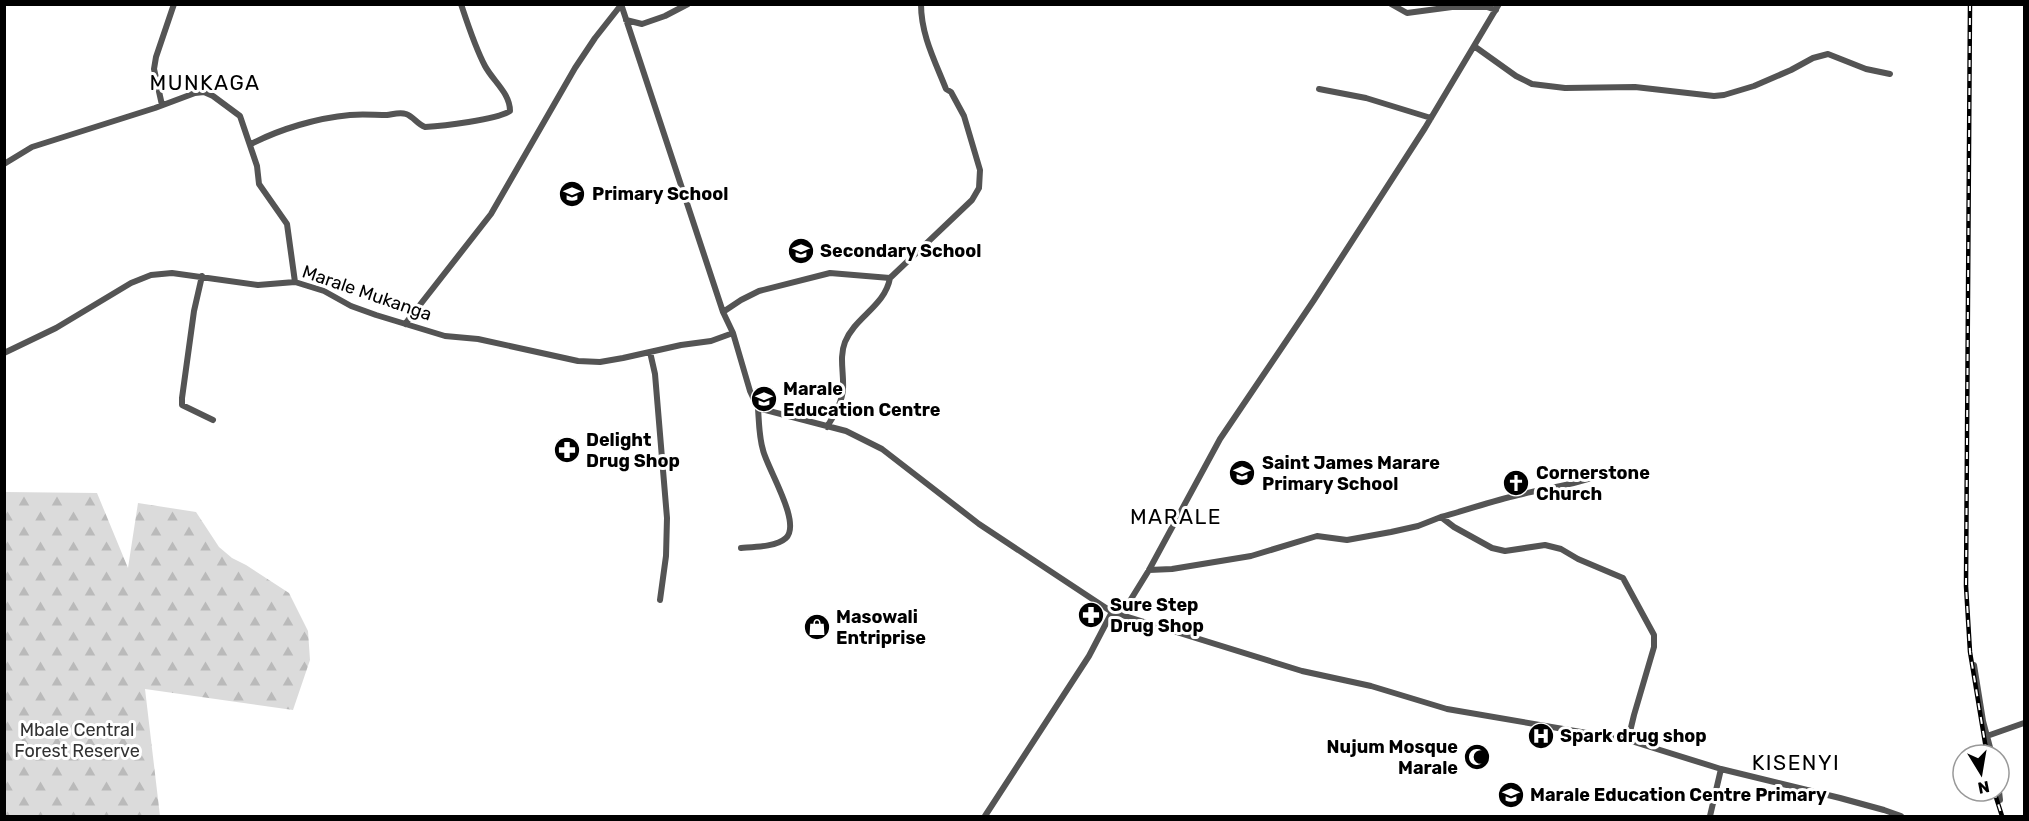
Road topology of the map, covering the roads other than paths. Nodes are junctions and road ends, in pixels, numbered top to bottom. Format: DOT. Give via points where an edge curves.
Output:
graph roads {
  1 [pos="174,4"];
  2 [pos="461,4"];
  3 [pos="688,4"];
  4 [pos="921,4"];
  5 [pos="1391,4"];
  6 [pos="621,5"];
  7 [pos="1498,7"];
  8 [pos="626,20"];
  9 [pos="1474,46"];
  10 [pos="1890,74"];
  11 [pos="1319,89"];
  12 [pos="162,105"];
  13 [pos="1431,118"];
  14 [pos="251,144"];
  15 [pos="4,164"];
  16 [pos="202,276"];
  17 [pos="890,278"];
  18 [pos="295,282"];
  19 [pos="723,312"];
  20 [pos="405,324"];
  21 [pos="734,333"];
  22 [pos="650,352"];
  23 [pos="4,353"];
  24 [pos="758,408"];
  25 [pos="213,420"];
  26 [pos="827,427"];
  27 [pos="1613,469"];
  28 [pos="1441,517"];
  29 [pos="741,548"];
  30 [pos="1149,570"];
  31 [pos="660,600"];
  32 [pos="1112,612"];
  33 [pos="1974,665"];
  34 [pos="2025,723"];
  35 [pos="1987,736"];
  36 [pos="1628,740"];
  37 [pos="1989,743"];
  38 [pos="1721,769"];
  39 [pos="985,816"];
  40 [pos="1710,816"];
  41 [pos="1901,816"];
  1 -- 12 [label="street" via="154,69"];
  2 -- 14 [label="street" via="486,67 508,99 510,111 425,127 408,114 352,114 298,126"];
  3 -- 8 [label="street" via="642,24"];
  4 -- 17 [label="street" via="921,21 930,51 946,89 964,116 981,182 972,201"];
  5 -- 7 [label="street" via="1407,13 1452,7"];
  6 -- 8 [label="street"];
  6 -- 20 [label="street" via="575,68 491,214"];
  7 -- 9 [label="street"];
  8 -- 19 [label="street"];
  9 -- 10 [label="street" via="1532,84 1565,88 1635,87 1724,95 1828,54"];
  9 -- 13 [label="street"];
  11 -- 13 [label="street" via="1366,98"];
  12 -- 14 [label="street" via="204,92 240,116"];
  12 -- 15 [label="street" via="32,147"];
  13 -- 30 [label="street" via="1221,439"];
  14 -- 18 [label="street" via="259,184 287,224"];
  16 -- 18 [label="street, Marale Mukanga" via="258,285"];
  16 -- 23 [label="street, Marale Mukanga" via="151,275"];
  16 -- 25 [label="street" via="182,405"];
  17 -- 19 [label="street" via="830,273 759,291"];
  17 -- 26 [label="street" via="881,299 845,342 841,398"];
  18 -- 20 [label="street, Marale Mukanga"];
  19 -- 21 [label="street"];
  20 -- 22 [label="street, Marale Mukanga" via="445,336 478,339 578,361 600,362"];
  21 -- 22 [label="street, Marale Mukanga"];
  21 -- 24 [label="street"];
  22 -- 31 [label="street" via="667,518"];
  24 -- 26 [label="street"];
  24 -- 29 [label="street" via="762,448 783,497 790,526 786,538 777,543"];
  26 -- 32 [label="street" via="846,431 882,449 979,524"];
  27 -- 28 [label="street" via="1578,483"];
  28 -- 30 [label="street" via="1418,526 1347,540 1317,536 1251,556"];
  28 -- 36 [label="street" via="1492,548 1505,551 1545,545 1623,578 1654,634 1654,647"];
  30 -- 32 [label="street" via="1128,604"];
  32 -- 36 [label="street" via="1302,671 1447,709"];
  32 -- 39 [label="street" via="1089,656"];
  33 -- 35 [label="street"];
  34 -- 35 [label="street"];
  35 -- 37 [label="street"];
  36 -- 38 [label="street"];
  38 -- 40 [label="street"];
  38 -- 41 [label="street"];
}
